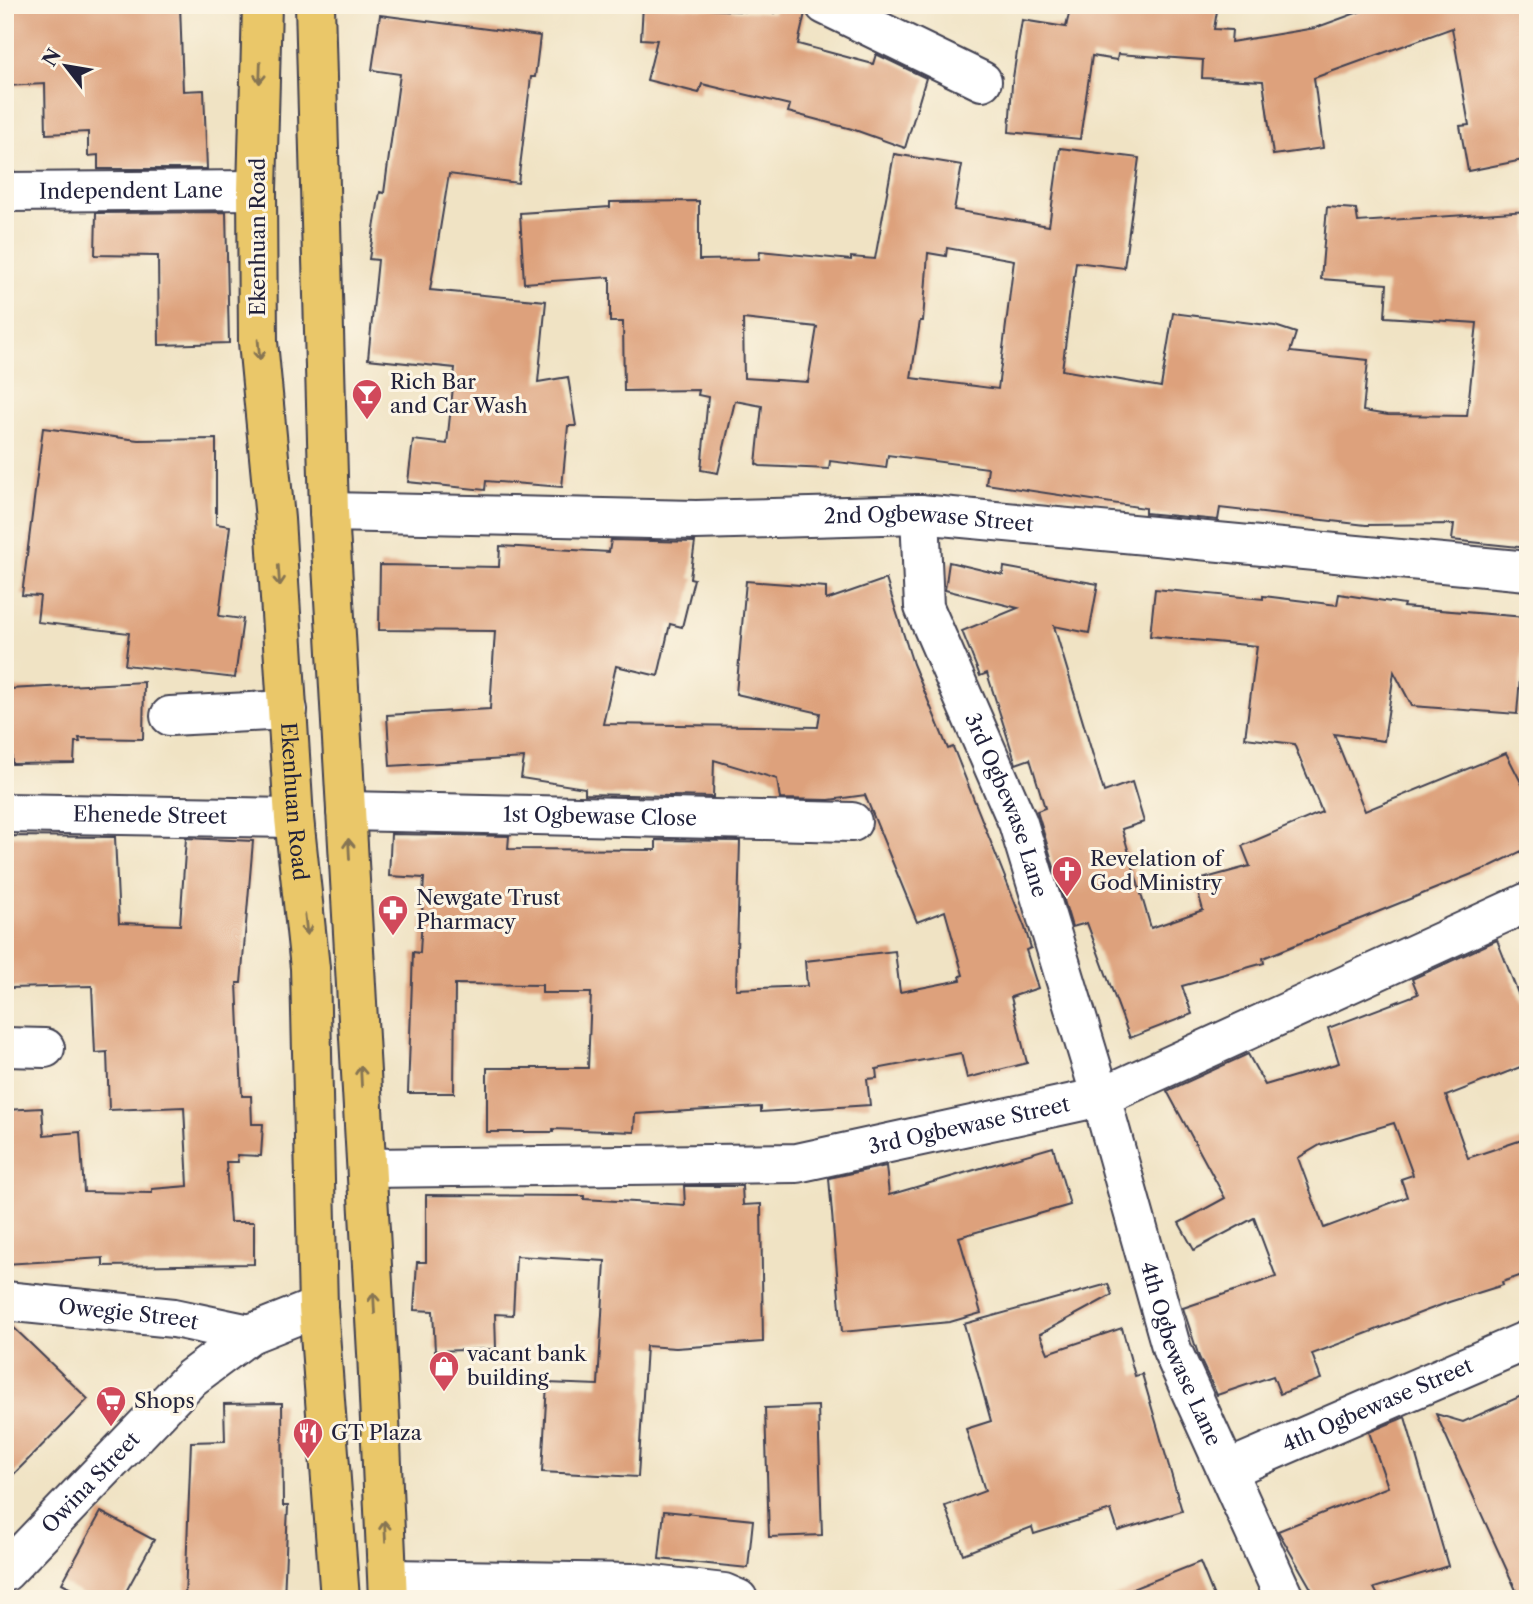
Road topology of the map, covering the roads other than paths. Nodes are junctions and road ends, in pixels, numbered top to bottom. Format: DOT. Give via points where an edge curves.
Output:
graph roads {
  1 [pos="262,5"];
  2 [pos="315,5"];
  3 [pos="825,5"];
  4 [pos="982,81"];
  5 [pos="257,190"];
  6 [pos="5,192"];
  7 [pos="329,512"];
  8 [pos="920,514"];
  9 [pos="1528,571"];
  10 [pos="288,710"];
  11 [pos="170,716"];
  12 [pos="346,811"];
  13 [pos="5,813"];
  14 [pos="294,818"];
  15 [pos="852,822"];
  16 [pos="1528,902"];
  17 [pos="5,1048"];
  18 [pos="44,1048"];
  19 [pos="1101,1097"];
  20 [pos="367,1168"];
  21 [pos="5,1300"];
  22 [pos="317,1307"];
  23 [pos="250,1334"];
  24 [pos="1528,1340"];
  25 [pos="1227,1469"];
  26 [pos="5,1572"];
  27 [pos="388,1589"];
  28 [pos="340,1599"];
  29 [pos="738,1599"];
  30 [pos="1285,1599"];
  1 -- 5 [label="main road, Ekenhuan Road, one-way"];
  2 -- 7 [label="main road"];
  3 -- 4 [label="street"];
  5 -- 6 [label="street, Independent Lane"];
  5 -- 10 [label="main road, Ekenhuan Road, one-way" via="258,342"];
  7 -- 8 [label="street, 2nd Ogbewase Street" via="696,520"];
  7 -- 12 [label="main road"];
  8 -- 9 [label="street, 2nd Ogbewase Street"];
  8 -- 19 [label="street, 3rd Ogbewase Lane" via="924,607 1018,823"];
  10 -- 11 [label="street"];
  10 -- 14 [label="main road, Ekenhuan Road"];
  12 -- 15 [label="street, 1st Ogbewase Close"];
  20 -- 12 [label="main road, one-way"];
  13 -- 14 [label="street, Ehenede Street"];
  14 -- 22 [label="main road, Ekenhuan Road, one-way" via="310,968"];
  16 -- 19 [label="street, 3rd Ogbewase Street"];
  17 -- 18 [label="street"];
  19 -- 20 [label="street, 3rd Ogbewase Street" via="797,1163"];
  19 -- 25 [label="street, 4th Ogbewase Lane" via="1172,1350"];
  27 -- 20 [label="main road, one-way"];
  21 -- 23 [label="street, Owegie Street" via="173,1318"];
  22 -- 23 [label="street, Owina Street"];
  22 -- 28 [label="main road, Ekenhuan Road"];
  23 -- 26 [label="street, Owina Street" via="191,1378"];
  24 -- 25 [label="street, 4th Ogbewase Street"];
  25 -- 30 [label="street, 4th Ogbewase Lane"];
  27 -- 29 [label="street" via="636,1583 723,1593"];
}
